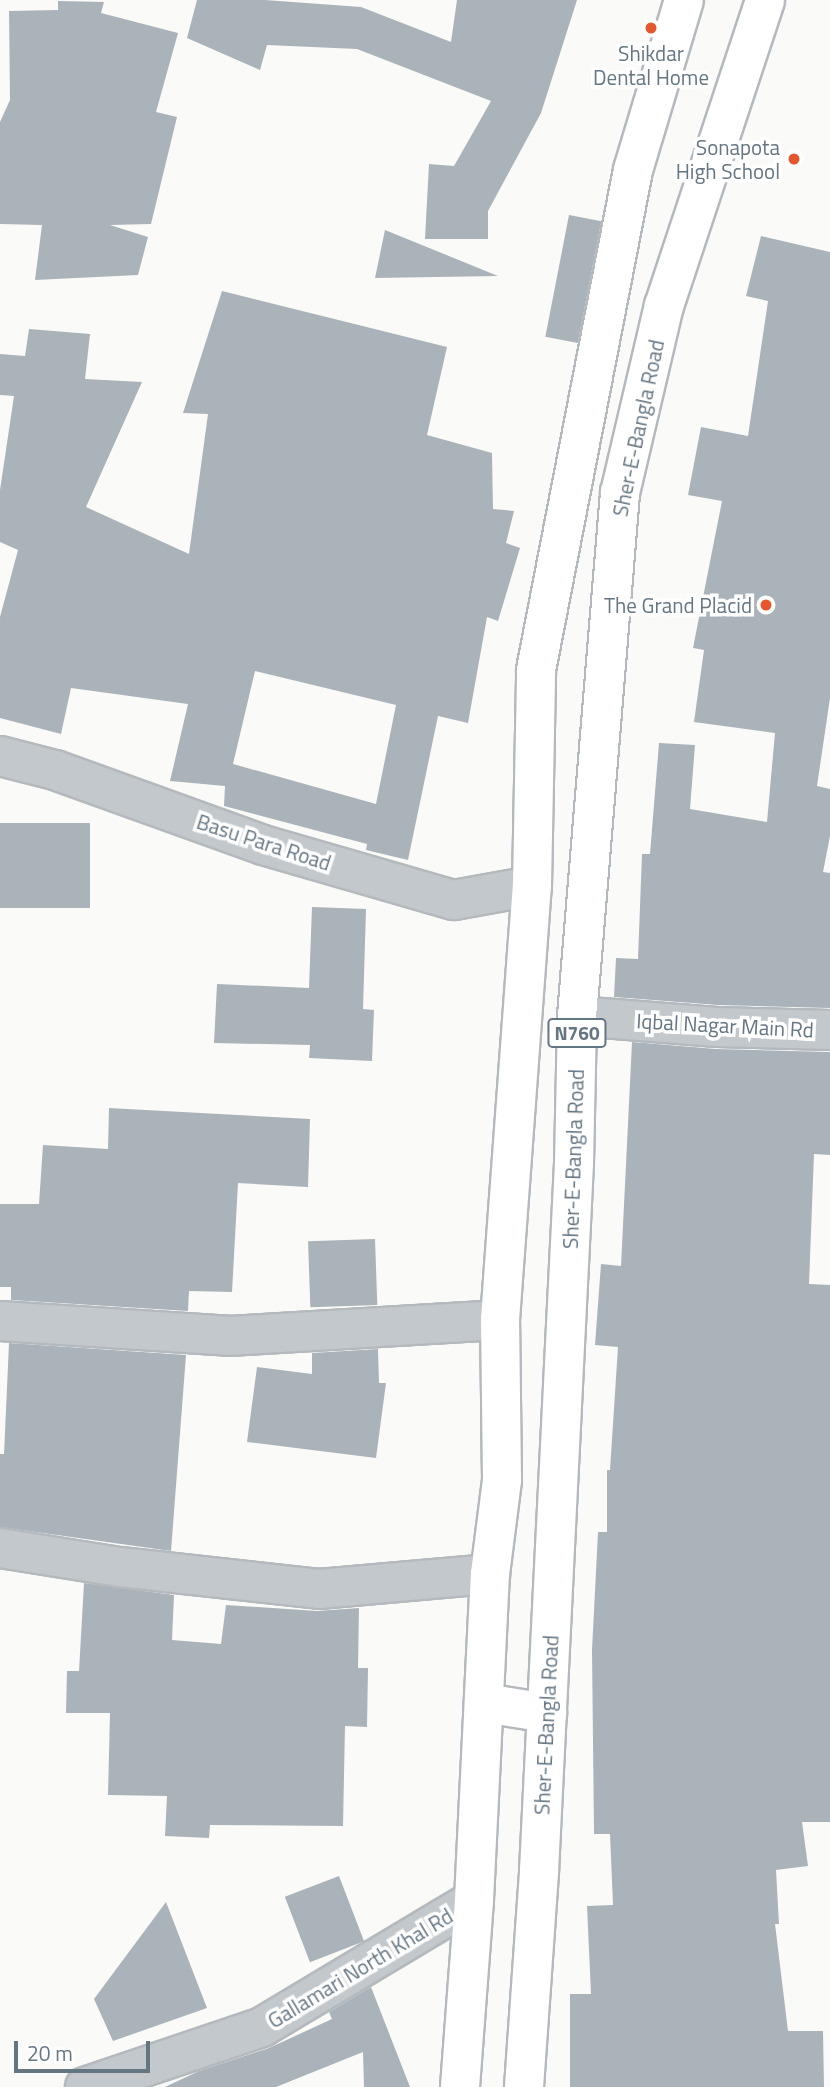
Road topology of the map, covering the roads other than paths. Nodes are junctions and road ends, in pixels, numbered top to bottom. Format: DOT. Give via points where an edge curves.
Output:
graph roads {
  1 [pos="684,0"];
  2 [pos="765,0"];
  3 [pos="0,756"];
  4 [pos="532,886"];
  5 [pos="577,1016"];
  6 [pos="830,1030"];
  7 [pos="500,1320"];
  8 [pos="0,1321"];
  9 [pos="0,1548"];
  10 [pos="490,1574"];
  11 [pos="484,1703"];
  12 [pos="547,1713"];
  13 [pos="474,1900"];
  14 [pos="85,2087"];
  15 [pos="460,2087"];
  16 [pos="524,2087"];
  1 -- 4 [label="highway, N760" via="633,170 536,670"];
  2 -- 5 [label="highway, Sher-E-Bangla Road / N760" via="664,306 620,493"];
  3 -- 4 [label="street, Basu Para Road" via="55,770 263,845 453,900"];
  4 -- 7 [label="highway, N760"];
  5 -- 6 [label="street, Iqbal Nagar Main Rd"];
  5 -- 12 [label="highway, Sher-E-Bangla Road / N760"];
  7 -- 8 [label="street" via="229,1336"];
  7 -- 10 [label="highway, N760" via="502,1480"];
  9 -- 10 [label="street" via="120,1567 319,1589"];
  10 -- 11 [label="highway, N760"];
  11 -- 12 [label="highway"];
  11 -- 13 [label="highway, N760"];
  12 -- 16 [label="highway, Sher-E-Bangla Road / N760"];
  13 -- 14 [label="street, Gallamari North Khal Rd" via="262,2027"];
  13 -- 15 [label="highway, N760"];
}
